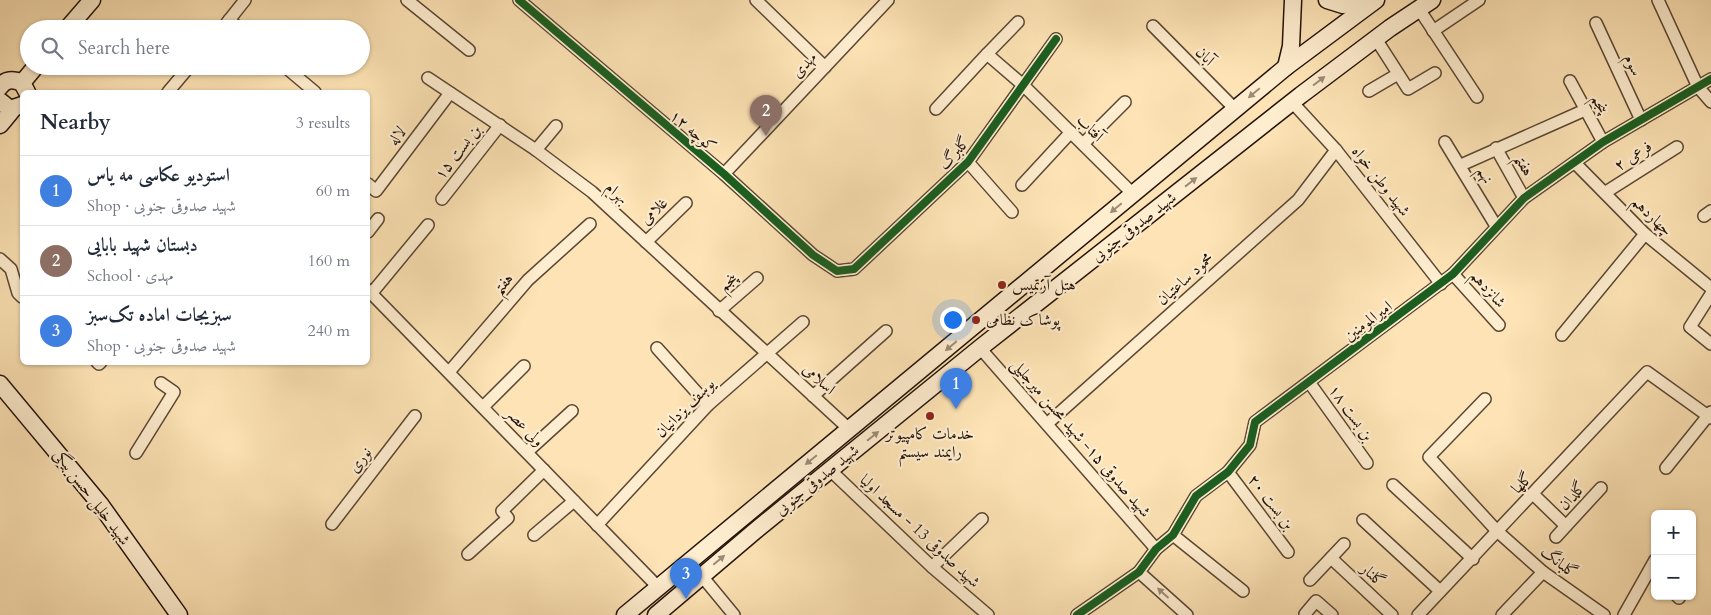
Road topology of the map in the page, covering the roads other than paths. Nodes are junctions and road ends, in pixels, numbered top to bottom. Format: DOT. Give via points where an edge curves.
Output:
graph roads {
  1 [pos="92,0"];
  2 [pos="245,0"];
  3 [pos="407,0"];
  4 [pos="519,0"];
  5 [pos="756,0"];
  6 [pos="888,0"];
  7 [pos="1293,0"];
  8 [pos="1327,0"];
  9 [pos="1479,0"];
  10 [pos="1658,0"];
  11 [pos="1375,1"];
  12 [pos="1425,5"];
  13 [pos="75,20"];
  14 [pos="228,20"];
  15 [pos="1018,22"];
  16 [pos="1596,23"];
  17 [pos="1152,26"];
  18 [pos="1433,31"];
  19 [pos="1056,39"];
  20 [pos="1376,39"];
  21 [pos="469,50"];
  22 [pos="987,54"];
  23 [pos="825,67"];
  24 [pos="1286,67"];
  25 [pos="1435,73"];
  26 [pos="1398,74"];
  27 [pos="31,75"];
  28 [pos="182,75"];
  29 [pos="295,75"];
  30 [pos="428,78"];
  31 [pos="1711,79"];
  32 [pos="1570,81"];
  33 [pos="1023,85"];
  34 [pos="1698,87"];
  35 [pos="24,88"];
  36 [pos="170,90"];
  37 [pos="313,90"];
  38 [pos="1369,91"];
  39 [pos="450,93"];
  40 [pos="6,95"];
  41 [pos="1477,97"];
  42 [pos="1125,102"];
  43 [pos="1292,102"];
  44 [pos="1711,102"];
  45 [pos="936,109"];
  46 [pos="1235,109"];
  47 [pos="1585,110"];
  48 [pos="1641,120"];
  49 [pos="0,125"];
  50 [pos="500,125"];
  51 [pos="556,126"];
  52 [pos="1071,132"];
  53 [pos="1445,142"];
  54 [pos="1603,142"];
  55 [pos="1083,144"];
  56 [pos="1677,147"];
  57 [pos="1496,148"];
  58 [pos="536,150"];
  59 [pos="1336,150"];
  60 [pos="968,162"];
  61 [pos="1575,163"];
  62 [pos="1461,165"];
  63 [pos="724,174"];
  64 [pos="1022,185"];
  65 [pos="370,186"];
  66 [pos="1606,192"];
  67 [pos="1133,194"];
  68 [pos="1524,198"];
  69 [pos="442,199"];
  70 [pos="686,203"];
  71 [pos="1012,212"];
  72 [pos="378,220"];
  73 [pos="590,224"];
  74 [pos="428,225"];
  75 [pos="1496,226"];
  76 [pos="370,230"];
  77 [pos="1645,234"];
  78 [pos="646,242"];
  79 [pos="0,259"];
  80 [pos="854,269"];
  81 [pos="1453,274"];
  82 [pos="758,278"];
  83 [pos="1441,284"];
  84 [pos="1711,288"];
  85 [pos="370,291"];
  86 [pos="370,293"];
  87 [pos="20,294"];
  88 [pos="1711,294"];
  89 [pos="719,311"];
  90 [pos="803,322"];
  91 [pos="1499,325"];
  92 [pos="886,331"];
  93 [pos="1562,335"];
  94 [pos="1711,344"];
  95 [pos="657,348"];
  96 [pos="980,348"];
  97 [pos="767,354"];
  98 [pos="524,366"];
  99 [pos="449,372"];
  100 [pos="910,380"];
  101 [pos="1310,382"];
  102 [pos="161,383"];
  103 [pos="1,388"];
  104 [pos="813,396"];
  105 [pos="922,397"];
  106 [pos="1485,399"];
  107 [pos="708,405"];
  108 [pos="483,407"];
  109 [pos="572,411"];
  110 [pos="1710,415"];
  111 [pos="415,416"];
  112 [pos="1048,423"];
  113 [pos="850,429"];
  114 [pos="527,452"];
  115 [pos="136,453"];
  116 [pos="1367,463"];
  117 [pos="1666,468"];
  118 [pos="544,470"];
  119 [pos="830,470"];
  120 [pos="1228,472"];
  121 [pos="1393,485"];
  122 [pos="1601,488"];
  123 [pos="1534,495"];
  124 [pos="574,501"];
  125 [pos="982,519"];
  126 [pos="1363,520"];
  127 [pos="332,524"];
  128 [pos="597,525"];
  129 [pos="1566,526"];
  130 [pos="1497,531"];
  131 [pos="534,535"];
  132 [pos="1174,535"];
  133 [pos="1556,537"];
  134 [pos="1344,544"];
  135 [pos="1156,549"];
  136 [pos="1288,552"];
  137 [pos="468,554"];
  138 [pos="1331,558"];
  139 [pos="1473,559"];
  140 [pos="932,567"];
  141 [pos="1139,572"];
  142 [pos="1543,572"];
  143 [pos="701,575"];
  144 [pos="1651,575"];
  145 [pos="1310,580"];
  146 [pos="658,587"];
  147 [pos="1243,591"];
  148 [pos="1440,591"];
  149 [pos="1305,614"];
  150 [pos="179,615"];
  151 [pos="625,615"];
  152 [pos="656,615"];
  153 [pos="734,615"];
  154 [pos="988,615"];
  155 [pos="1076,615"];
  156 [pos="1187,615"];
  157 [pos="1332,615"];
  158 [pos="1392,615"];
  159 [pos="1418,615"];
  160 [pos="1502,615"];
  161 [pos="1604,615"];
  162 [pos="1624,615"];
  1 -- 13 [label="main road"];
  2 -- 14 [label="street"];
  3 -- 21 [label="street"];
  4 -- 63 [label="street, کوچه ۱۲"];
  5 -- 23 [label="street"];
  6 -- 23 [label="street, مهدی"];
  7 -- 24 [label="main road" via="1291,46"];
  8 -- 11 [label="main road" via="1343,5"];
  9 -- 18 [label="street"];
  10 -- 34 [label="street"];
  11 -- 24 [label="main road, شهید صدوقی جنوبی"];
  12 -- 18 [label="street"];
  12 -- 20 [label="main road, شهید صدوقی جنوبی"];
  15 -- 22 [label="street"];
  16 -- 48 [label="street, سوم"];
  17 -- 46 [label="street, آبان"];
  18 -- 41 [label="street"];
  19 -- 33 [label="street, گلبرگ"];
  20 -- 26 [label="street"];
  43 -- 20 [label="main road, شهید صدوقی جنوبی, one-way"];
  22 -- 33 [label="street, آفتاب"];
  22 -- 45 [label="street"];
  23 -- 63 [label="street, مهدی"];
  24 -- 46 [label="main road, شهید صدوقی جنوبی, one-way"];
  25 -- 26 [label="street" via="1408,88"];
  26 -- 38 [label="street"];
  27 -- 35 [label="main road"];
  28 -- 36 [label="street"];
  29 -- 37 [label="street"];
  30 -- 39 [label="street, بهرام"];
  31 -- 34 [label="street, امیرالمومنین"];
  32 -- 47 [label="street, پنجم"];
  33 -- 52 [label="street, آفتاب"];
  33 -- 60 [label="street, گلبرگ"];
  34 -- 44 [label="street"];
  34 -- 48 [label="street, امیرالمومنین"];
  35 -- 40 [label="main road" via="15,80 7,80"];
  39 -- 50 [label="street, بهرام"];
  39 -- 65 [label="street, لاله" via="376,191"];
  40 -- 49 [label="main road"];
  42 -- 55 [label="street"];
  43 -- 59 [label="street, شهید وطن خواه"];
  96 -- 43 [label="main road, شهید صدوقی جنوبی, one-way"];
  46 -- 67 [label="main road, شهید صدوقی جنوبی"];
  47 -- 54 [label="street, پنجم"];
  47 -- 57 [label="street"];
  48 -- 54 [label="street, امیرالمومنین"];
  50 -- 58 [label="street, بهرام"];
  50 -- 69 [label="street, بن بست ۱۵"];
  51 -- 58 [label="street"];
  52 -- 55 [label="street, آفتاب"];
  52 -- 64 [label="street"];
  53 -- 62 [label="street, نهم"];
  54 -- 61 [label="street, امیرالمومنین"];
  55 -- 67 [label="street, آفتاب"];
  56 -- 66 [label="street, فرعی ۲"];
  57 -- 62 [label="street"];
  57 -- 68 [label="street, هفتم"];
  58 -- 78 [label="street, بهرام" via="592,192"];
  59 -- 83 [label="street, شهید وطن خواه"];
  59 -- 112 [label="street, محمود ساعتیان" via="1298,200"];
  60 -- 71 [label="street"];
  60 -- 80 [label="street, گلبرگ"];
  61 -- 66 [label="street, چهاردهم"];
  61 -- 68 [label="street, امیرالمومنین"];
  62 -- 75 [label="street, نهم"];
  63 -- 80 [label="street, کوچه ۱۲" via="814,255 838,271"];
  66 -- 77 [label="street, چهاردهم"];
  67 -- 100 [label="main road, شهید صدوقی جنوبی, one-way"];
  68 -- 75 [label="street, امیرالمومنین"];
  70 -- 78 [label="street, غلامی"];
  72 -- 76 [label="street"];
  73 -- 99 [label="street, هفتم" via="528,280"];
  74 -- 85 [label="street"];
  75 -- 81 [label="street, امیرالمومنین"];
  77 -- 84 [label="street, چهاردهم"];
  77 -- 93 [label="street"];
  78 -- 89 [label="street, بهرام"];
  79 -- 87 [label="street" via="11,269"];
  81 -- 83 [label="street, امیرالمومنین"];
  81 -- 91 [label="street, شانزدهم"];
  82 -- 89 [label="street, پنجم"];
  83 -- 101 [label="street, امیرالمومنین"];
  86 -- 99 [label="street, ولی عصر"];
  88 -- 94 [label="street" via="1690,327"];
  89 -- 97 [label="street, بهرام"];
  90 -- 97 [label="street, یوسف یزدانیان"];
  92 -- 104 [label="street"];
  95 -- 107 [label="street"];
  96 -- 105 [label="main road, شهید صدوقی جنوبی"];
  96 -- 112 [label="street, شهید صدوقی ۱۵- شهید محسن میرجلیلی"];
  97 -- 104 [label="street, اسلامی"];
  97 -- 107 [label="street, یوسف یزدانیان"];
  98 -- 108 [label="street"];
  99 -- 108 [label="street, ولی عصر"];
  100 -- 105 [label="main road"];
  100 -- 113 [label="main road, شهید صدوقی جنوبی"];
  101 -- 116 [label="street, بن بست ۱۸"];
  101 -- 120 [label="street, امیرالمومنین" via="1255,422 1250,445"];
  102 -- 115 [label="street" via="174,392"];
  103 -- 150 [label="main road, شهید خلیل حسن بیگی" via="100,504"];
  104 -- 113 [label="street, اسلامی"];
  119 -- 105 [label="main road, شهید صدوقی جنوبی, one-way"];
  106 -- 130 [label="street, گلبانگ" via="1429,457"];
  107 -- 128 [label="street, یوسف یزدانیان"];
  108 -- 114 [label="street, ولی عصر"];
  109 -- 114 [label="street"];
  110 -- 117 [label="street"];
  110 -- 123 [label="street, گلها" via="1647,372"];
  111 -- 127 [label="street, نوری"];
  112 -- 135 [label="street, شهید صدوقی ۱۵- شهید محسن میرجلیلی"];
  113 -- 146 [label="main road, شهید صدوقی جنوبی, one-way"];
  114 -- 118 [label="street, ولی عصر"];
  118 -- 124 [label="street, ولی عصر"];
  118 -- 137 [label="street" via="502,511 508,518"];
  119 -- 140 [label="street, شهید صدوقی 13 - مسجد اولیا"];
  143 -- 119 [label="main road, شهید صدوقی جنوبی, one-way"];
  120 -- 132 [label="street, امیرالمومنین" via="1196,496"];
  120 -- 136 [label="street, بن بست ۲۰"];
  121 -- 139 [label="street"];
  122 -- 129 [label="street, گلدان"];
  123 -- 129 [label="street, گلدان"];
  123 -- 130 [label="street, گلها"];
  124 -- 128 [label="street, ولی عصر"];
  124 -- 131 [label="street"];
  125 -- 140 [label="street"];
  126 -- 148 [label="street"];
  128 -- 146 [label="street, ولی عصر"];
  129 -- 133 [label="street, گلدان"];
  130 -- 139 [label="street, گلها"];
  130 -- 142 [label="street, گلبانگ"];
  132 -- 135 [label="street, امیرالمومنین"];
  132 -- 147 [label="street"];
  134 -- 138 [label="street"];
  135 -- 141 [label="street, امیرالمومنین"];
  138 -- 145 [label="street"];
  138 -- 158 [label="street, گلنار"];
  139 -- 148 [label="street, گلها"];
  140 -- 154 [label="street, شهید صدوقی 13 - مسجد اولیا"];
  141 -- 155 [label="street, امیرالمومنین"];
  156 -- 141 [label="street, one-way"];
  142 -- 160 [label="street"];
  142 -- 161 [label="street, گلبانگ"];
  143 -- 152 [label="main road, شهید صدوقی جنوبی"];
  143 -- 153 [label="street"];
  144 -- 162 [label="street"];
  146 -- 151 [label="main road, شهید صدوقی جنوبی"];
  148 -- 159 [label="street, گلها"];
  149 -- 157 [label="street" via="1316,601"];
}
